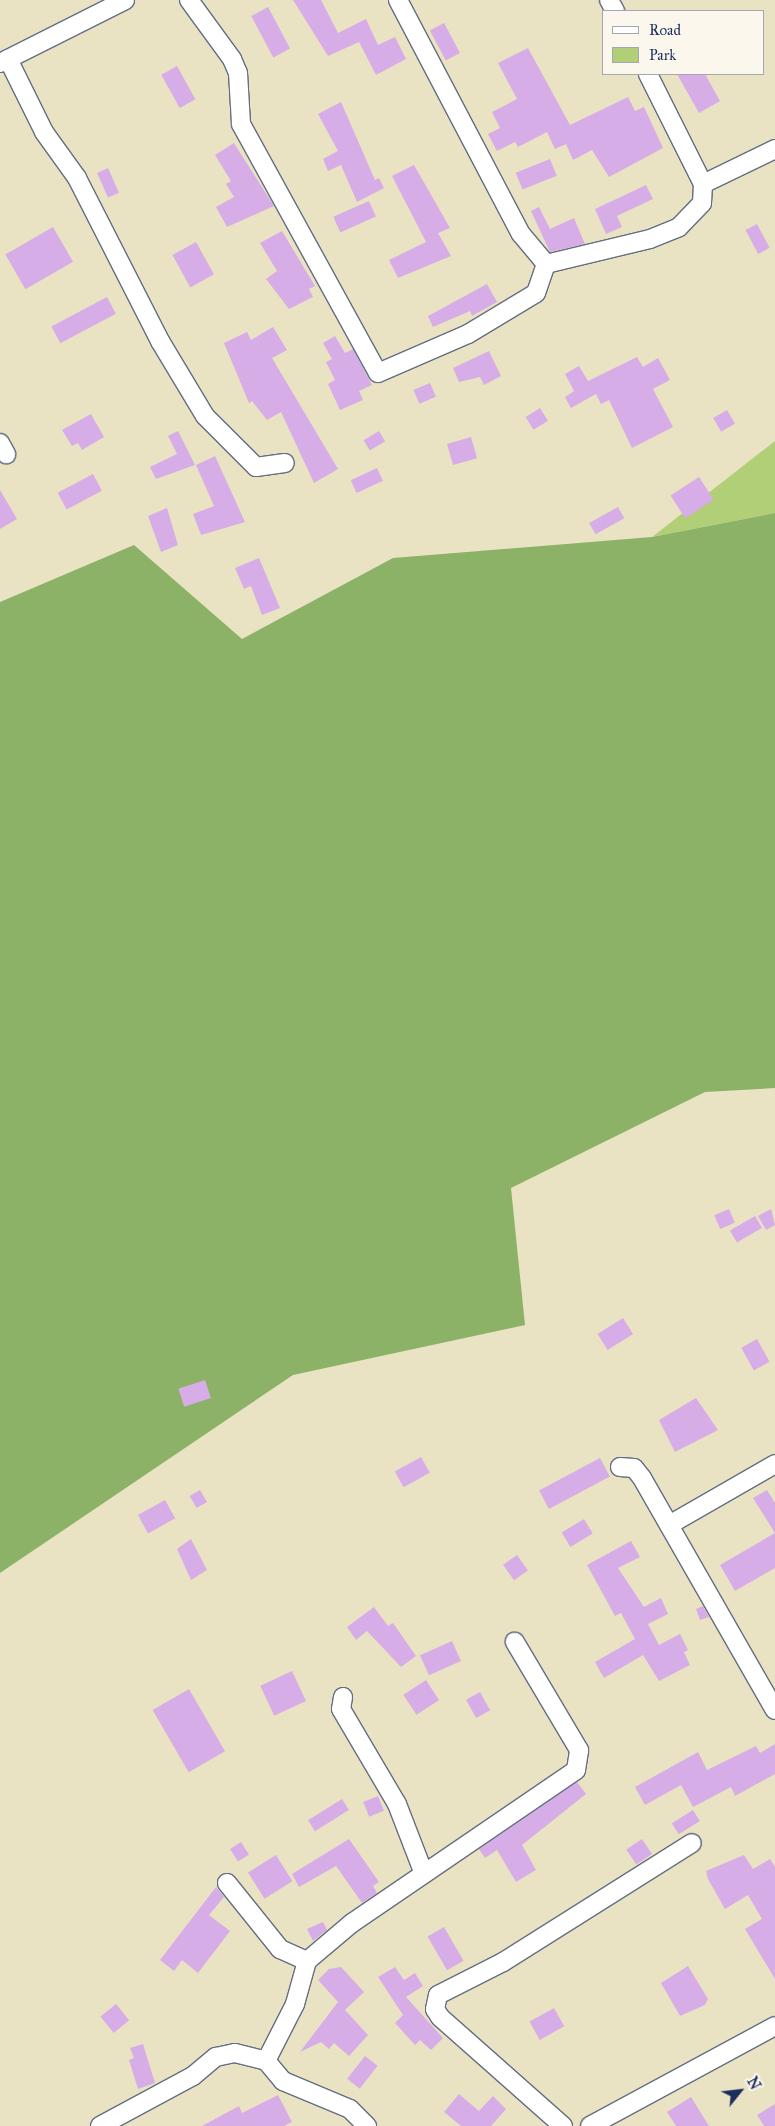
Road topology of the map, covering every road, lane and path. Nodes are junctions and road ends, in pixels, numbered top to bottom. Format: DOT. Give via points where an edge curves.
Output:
graph roads {
  1 [pos="125,0"];
  2 [pos="189,0"];
  3 [pos="398,0"];
  4 [pos="4,62"];
  5 [pos="648,75"];
  6 [pos="775,149"];
  7 [pos="703,184"];
  8 [pos="546,264"];
  9 [pos="285,463"];
  10 [pos="775,1464"];
  11 [pos="620,1467"];
  12 [pos="669,1525"];
  13 [pos="515,1642"];
  14 [pos="770,1691"];
  15 [pos="343,1697"];
  16 [pos="775,1710"];
  17 [pos="692,1843"];
  18 [pos="424,1874"];
  19 [pos="227,1883"];
  20 [pos="307,1960"];
  21 [pos="775,2026"];
  22 [pos="266,2060"];
  23 [pos="100,2126"];
  24 [pos="366,2126"];
  25 [pos="563,2126"];
  26 [pos="590,2126"];
  1 -- 4 [label="street"];
  2 -- 8 [label="street" via="232,59 238,73 241,124 378,373 468,334 536,293"];
  3 -- 8 [label="street" via="522,234"];
  4 -- 9 [label="street" via="44,132 77,178 160,341 205,416 256,467"];
  5 -- 7 [label="street"];
  6 -- 7 [label="street"];
  7 -- 8 [label="street" via="702,203 679,227 581,259"];
  10 -- 12 [label="street"];
  11 -- 12 [label="street" via="634,1468"];
  12 -- 14 [label="street"];
  13 -- 18 [label="street" via="579,1750 581,1760 576,1770"];
  14 -- 16 [label="street"];
  15 -- 18 [label="street" via="341,1709 397,1804"];
  17 -- 25 [label="street" via="503,1962 438,1995 435,2008 440,2017"];
  18 -- 20 [label="street"];
  19 -- 20 [label="street" via="280,1949"];
  20 -- 22 [label="street" via="295,2004"];
  21 -- 26 [label="street"];
  22 -- 23 [label="street" via="235,2053 216,2057 192,2076"];
  22 -- 24 [label="street" via="283,2081 350,2109"];
}
